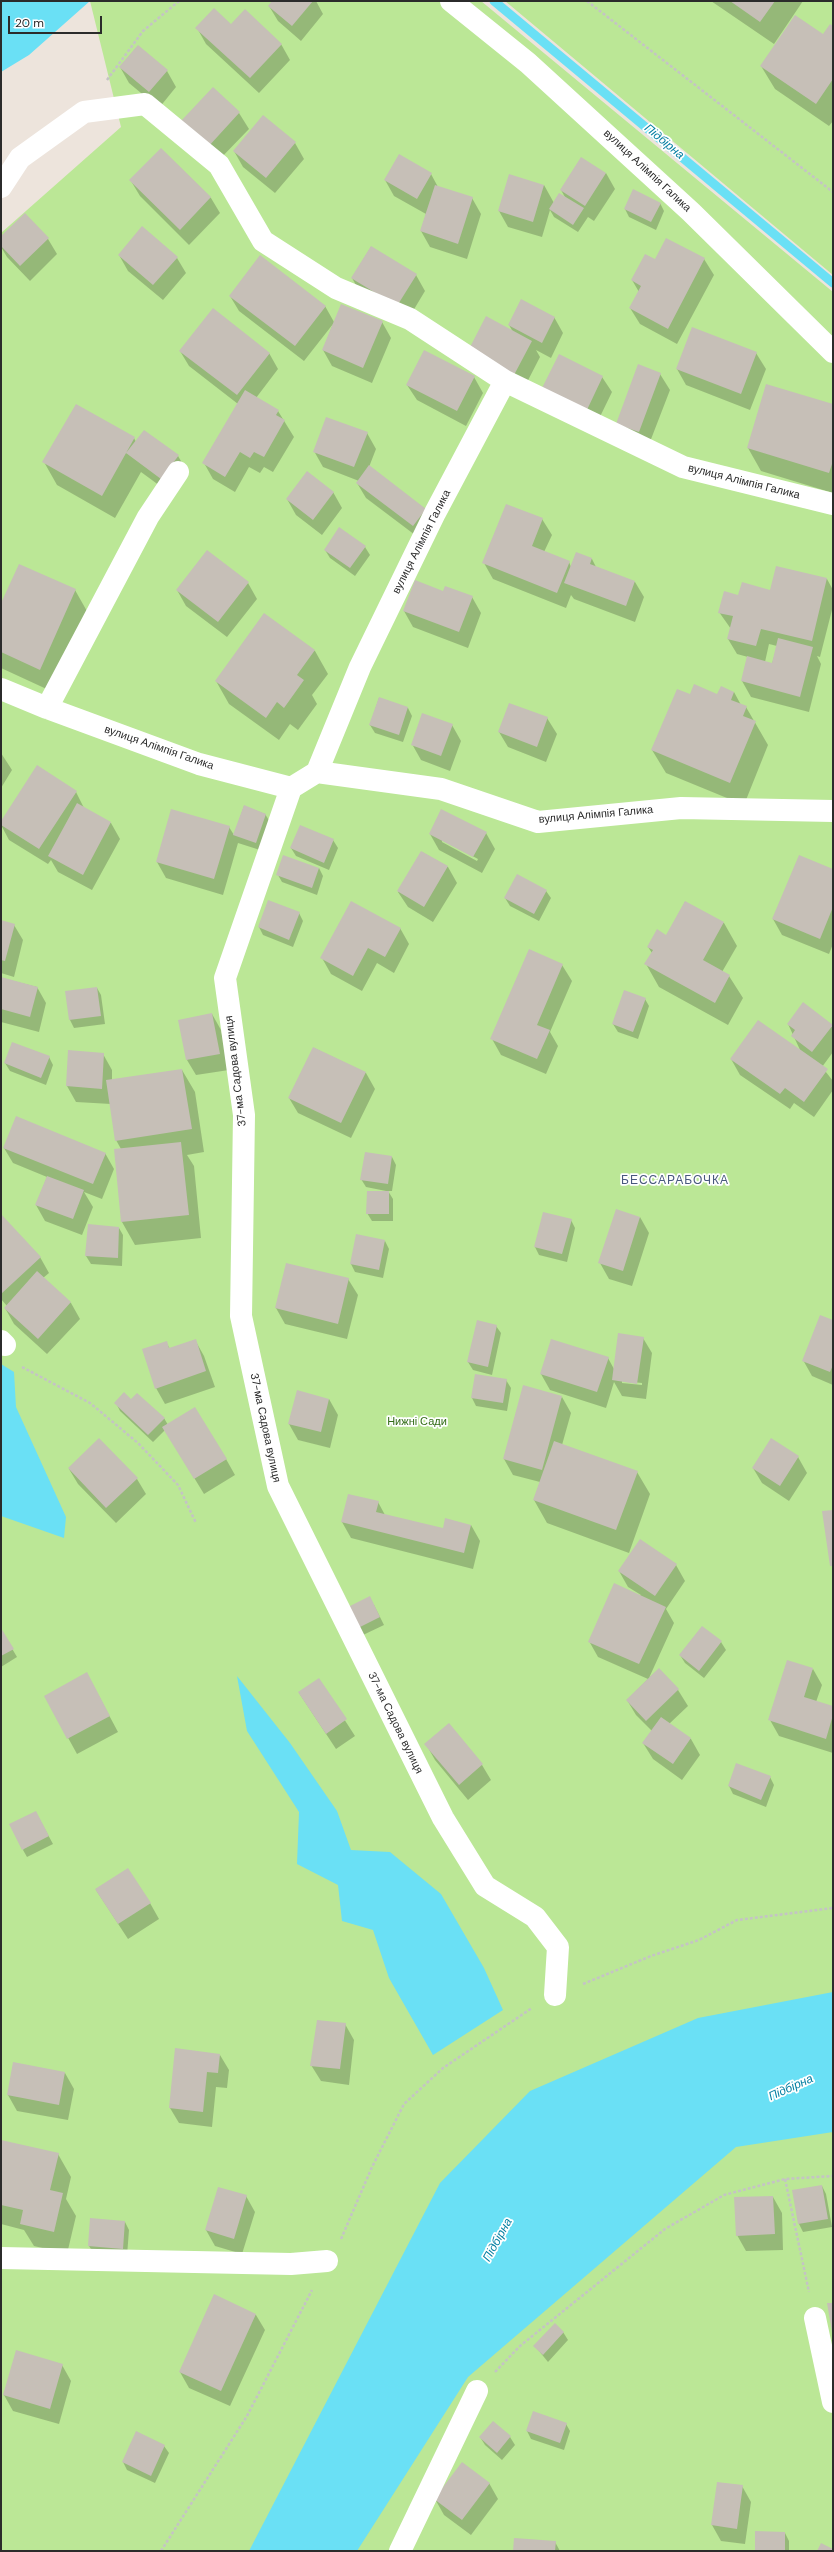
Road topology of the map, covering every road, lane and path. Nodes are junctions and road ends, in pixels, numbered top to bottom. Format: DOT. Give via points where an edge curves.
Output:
graph roads {
  1 [pos="179,1"];
  2 [pos="451,1"];
  3 [pos="587,1"];
  4 [pos="84,112"];
  5 [pos="1,188"];
  6 [pos="833,192"];
  7 [pos="833,352"];
  8 [pos="505,381"];
  9 [pos="178,472"];
  10 [pos="833,504"];
  11 [pos="1,689"];
  12 [pos="47,708"];
  13 [pos="317,772"];
  14 [pos="291,788"];
  15 [pos="833,811"];
  16 [pos="3,1343"];
  17 [pos="196,1523"];
  18 [pos="833,1908"];
  19 [pos="555,1996"];
  20 [pos="833,2176"];
  21 [pos="786,2179"];
  22 [pos="1,2258"];
  23 [pos="327,2261"];
  24 [pos="815,2318"];
  25 [pos="477,2391"];
  26 [pos="833,2402"];
  27 [pos="162,2551"];
  28 [pos="400,2551"];
  1 -- 4 [label="path" via="143,31"];
  2 -- 7 [label="street, вулиця Алімпія Галика" via="528,63 691,212"];
  3 -- 6 [label="path"];
  4 -- 5 [label="street, вулиця Алімпія Галика" via="20,158"];
  4 -- 8 [label="street, вулиця Алімпія Галика" via="145,104 219,165 263,241 336,288 410,319"];
  8 -- 10 [label="street, вулиця Алімпія Галика" via="682,467"];
  8 -- 13 [label="street, вулиця Алімпія Галика" via="435,513 360,667"];
  9 -- 12 [label="street" via="148,516"];
  11 -- 12 [label="street, вулиця Алімпія Галика"];
  12 -- 14 [label="street, вулиця Алімпія Галика" via="198,764"];
  13 -- 14 [label="street"];
  13 -- 15 [label="street, вулиця Алімпія Галика" via="441,789 538,822 681,808"];
  14 -- 19 [label="street, 37-ма Садова вулиця" via="224,978 244,1115 241,1316 278,1486 443,1818 485,1886 535,1917 558,1947"];
  16 -- 17 [label="path" via="24,1369 90,1403 138,1443 178,1485"];
  18 -- 19 [label="path" via="738,1920 699,1940 651,1956"];
  19 -- 23 [label="path" via="519,2015 443,2068 404,2104 372,2167 346,2232"];
  20 -- 21 [label="path"];
  21 -- 24 [label="path"];
  21 -- 25 [label="path" via="724,2195 665,2229 520,2346"];
  22 -- 23 [label="street" via="291,2264"];
  23 -- 27 [label="path" via="247,2416"];
  24 -- 26 [label="street"];
  25 -- 28 [label="street"];
}
